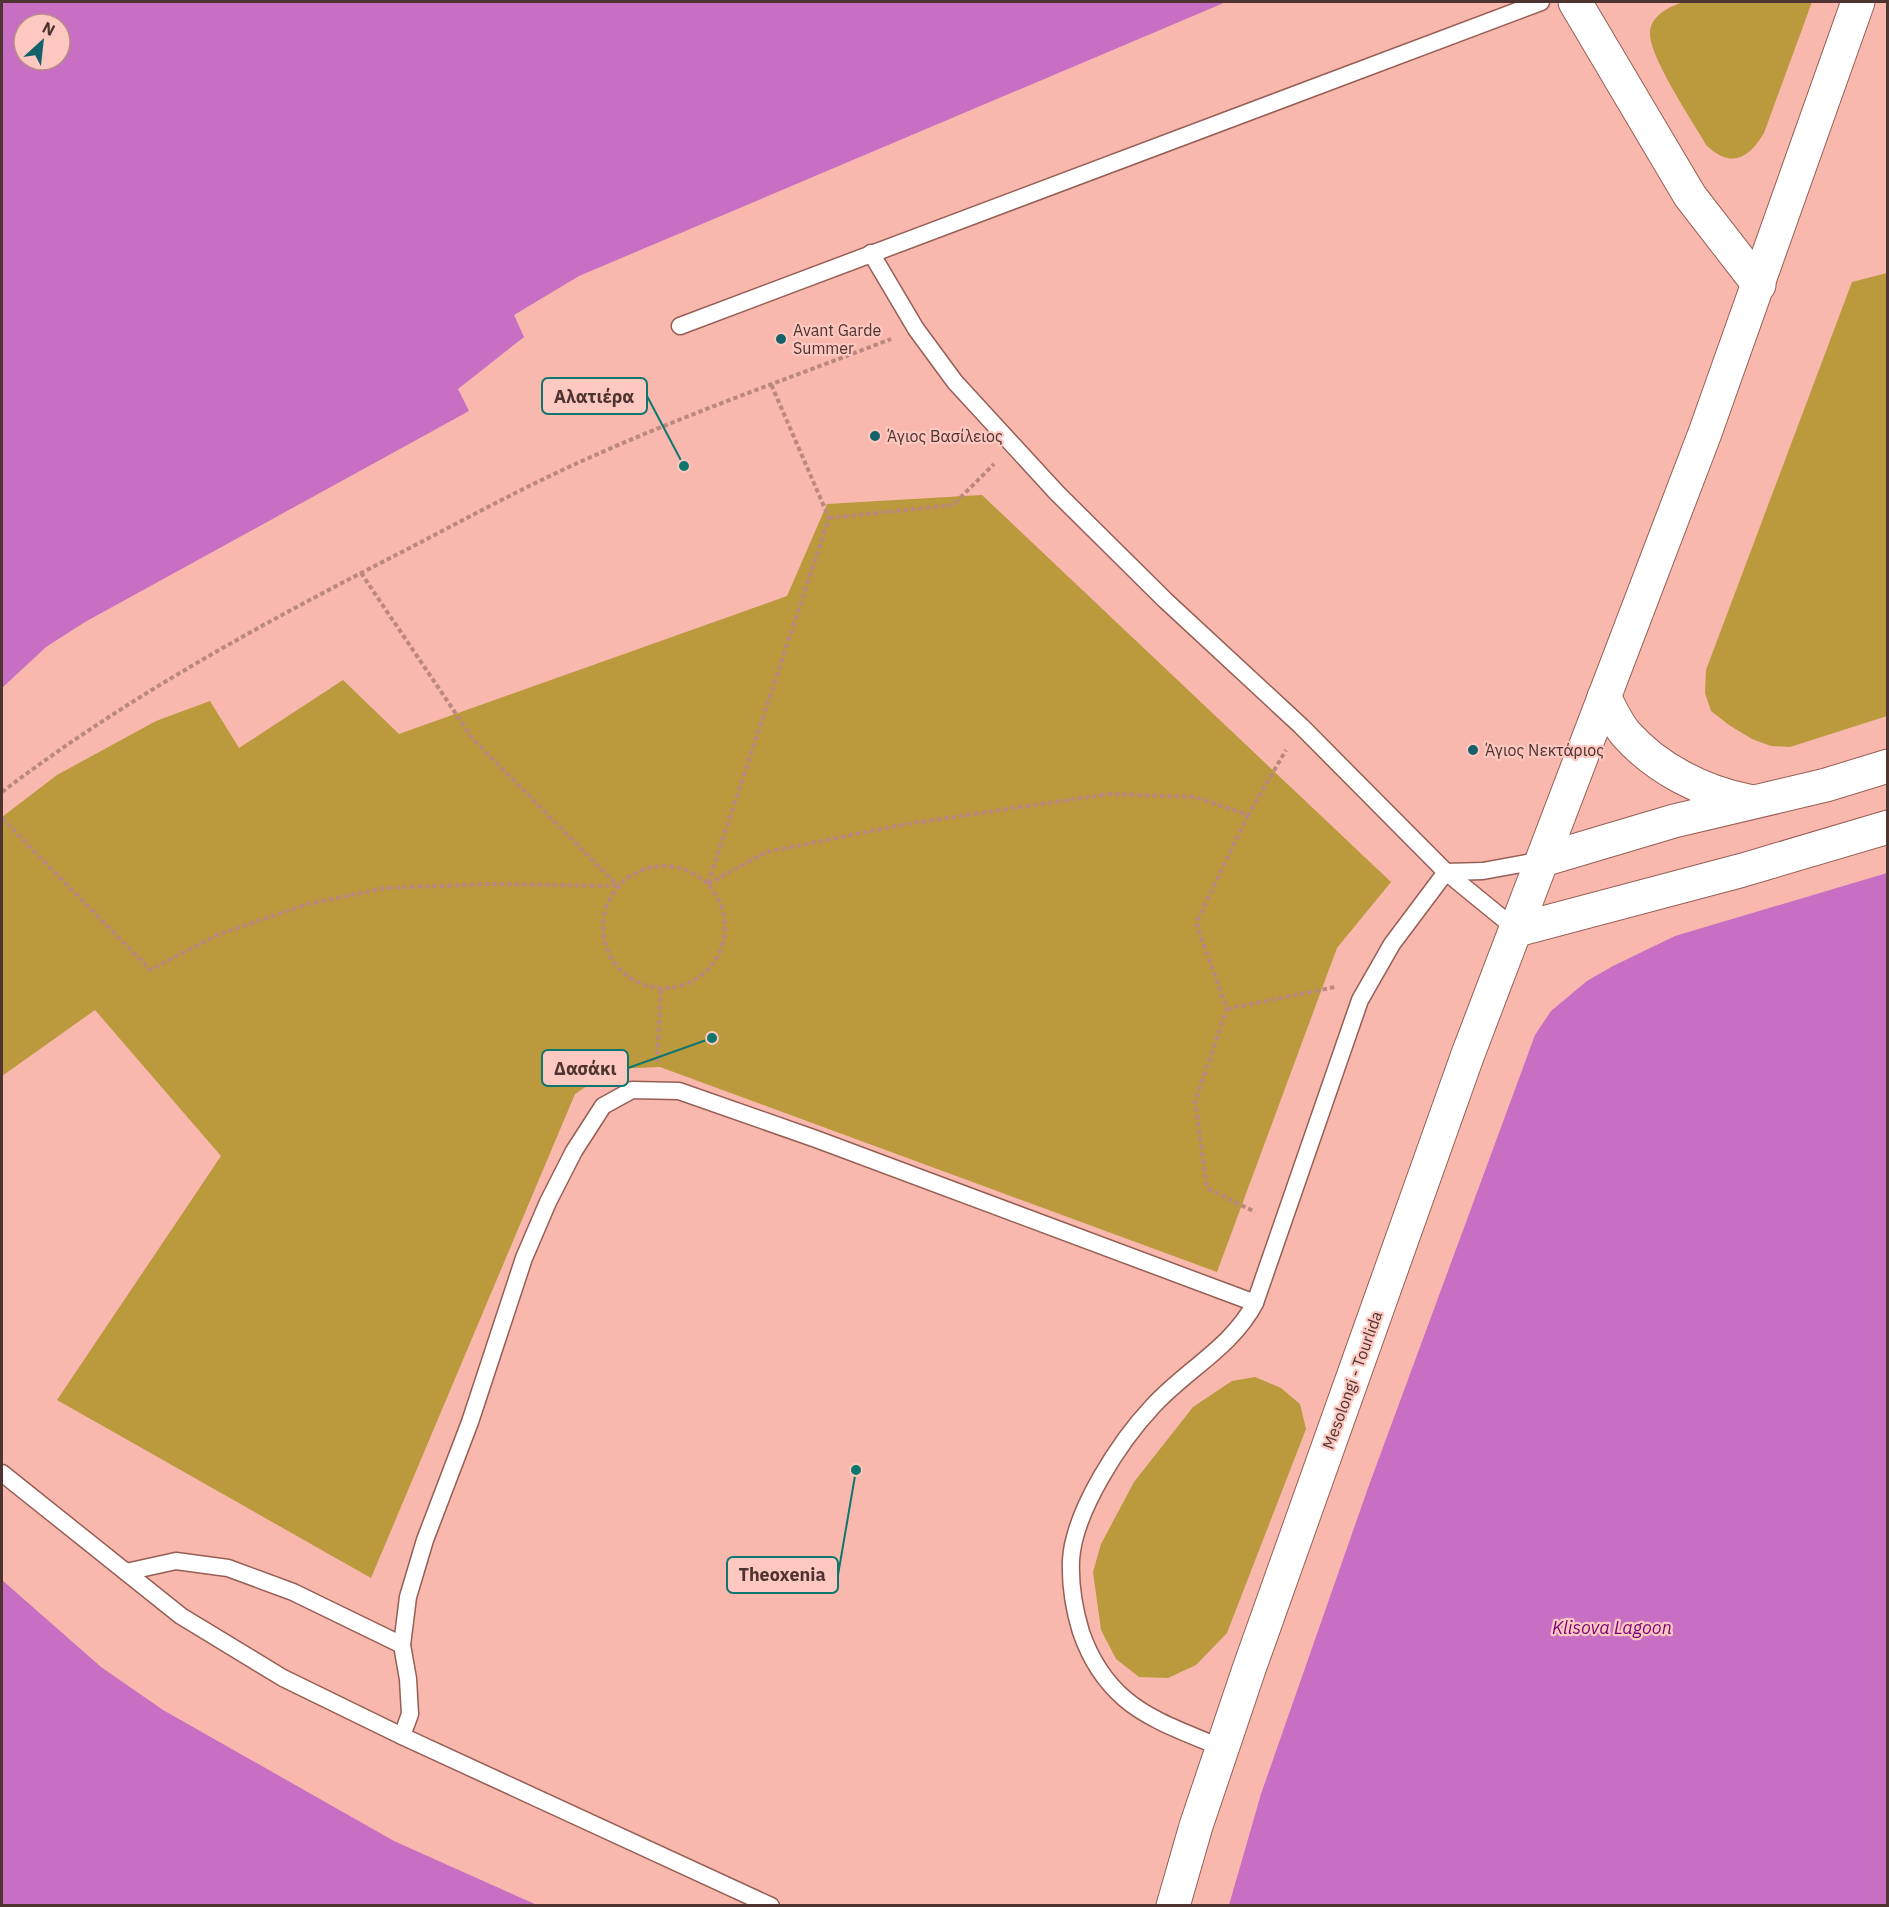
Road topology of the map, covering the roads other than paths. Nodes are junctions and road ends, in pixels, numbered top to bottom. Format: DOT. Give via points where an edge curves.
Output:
graph roads {
  1 [pos="1541,2"];
  2 [pos="1575,2"];
  3 [pos="1858,2"];
  4 [pos="871,253"];
  5 [pos="1759,285"];
  6 [pos="680,326"];
  7 [pos="1604,697"];
  8 [pos="1887,766"];
  9 [pos="1753,802"];
  10 [pos="1887,827"];
  11 [pos="1543,860"];
  12 [pos="1446,872"];
  13 [pos="1517,930"];
  14 [pos="1255,1303"];
  15 [pos="2,1473"];
  16 [pos="126,1572"];
  17 [pos="402,1646"];
  18 [pos="402,1736"];
  19 [pos="1222,1748"];
  20 [pos="771,1905"];
  21 [pos="1173,1905"];
  1 -- 4 [label="lane"];
  2 -- 5 [label="main road" via="1690,196"];
  3 -- 5 [label="main road, Mesolongi - Tourlida"];
  4 -- 6 [label="lane"];
  4 -- 12 [label="lane" via="916,329 955,382 1012,446"];
  5 -- 7 [label="main road, Mesolongi - Tourlida"];
  7 -- 9 [label="main road" via="1624,732 1662,764 1707,790"];
  7 -- 11 [label="main road, Mesolongi - Tourlida"];
  8 -- 9 [label="main road"];
  9 -- 11 [label="main road"];
  10 -- 13 [label="main road"];
  11 -- 12 [label="lane" via="1483,871"];
  11 -- 13 [label="main road, Mesolongi - Tourlida"];
  12 -- 13 [label="lane"];
  12 -- 14 [label="lane" via="1370,980 1346,1038"];
  13 -- 19 [label="main road, Mesolongi - Tourlida" via="1468,1054"];
  14 -- 17 [label="lane" via="679,1091 632,1090 603,1106 574,1151 524,1258 470,1422 425,1539 408,1597"];
  14 -- 19 [label="lane" via="1239,1329 1170,1388 1133,1427 1094,1492 1071,1558 1078,1623 1091,1658 1112,1688 1155,1718"];
  15 -- 16 [label="lane"];
  16 -- 17 [label="lane" via="176,1562 228,1568 293,1592"];
  16 -- 18 [label="lane" via="201,1629 284,1678"];
  17 -- 18 [label="lane" via="410,1714"];
  18 -- 20 [label="lane"];
  19 -- 21 [label="main road, Mesolongi - Tourlida"];
}
